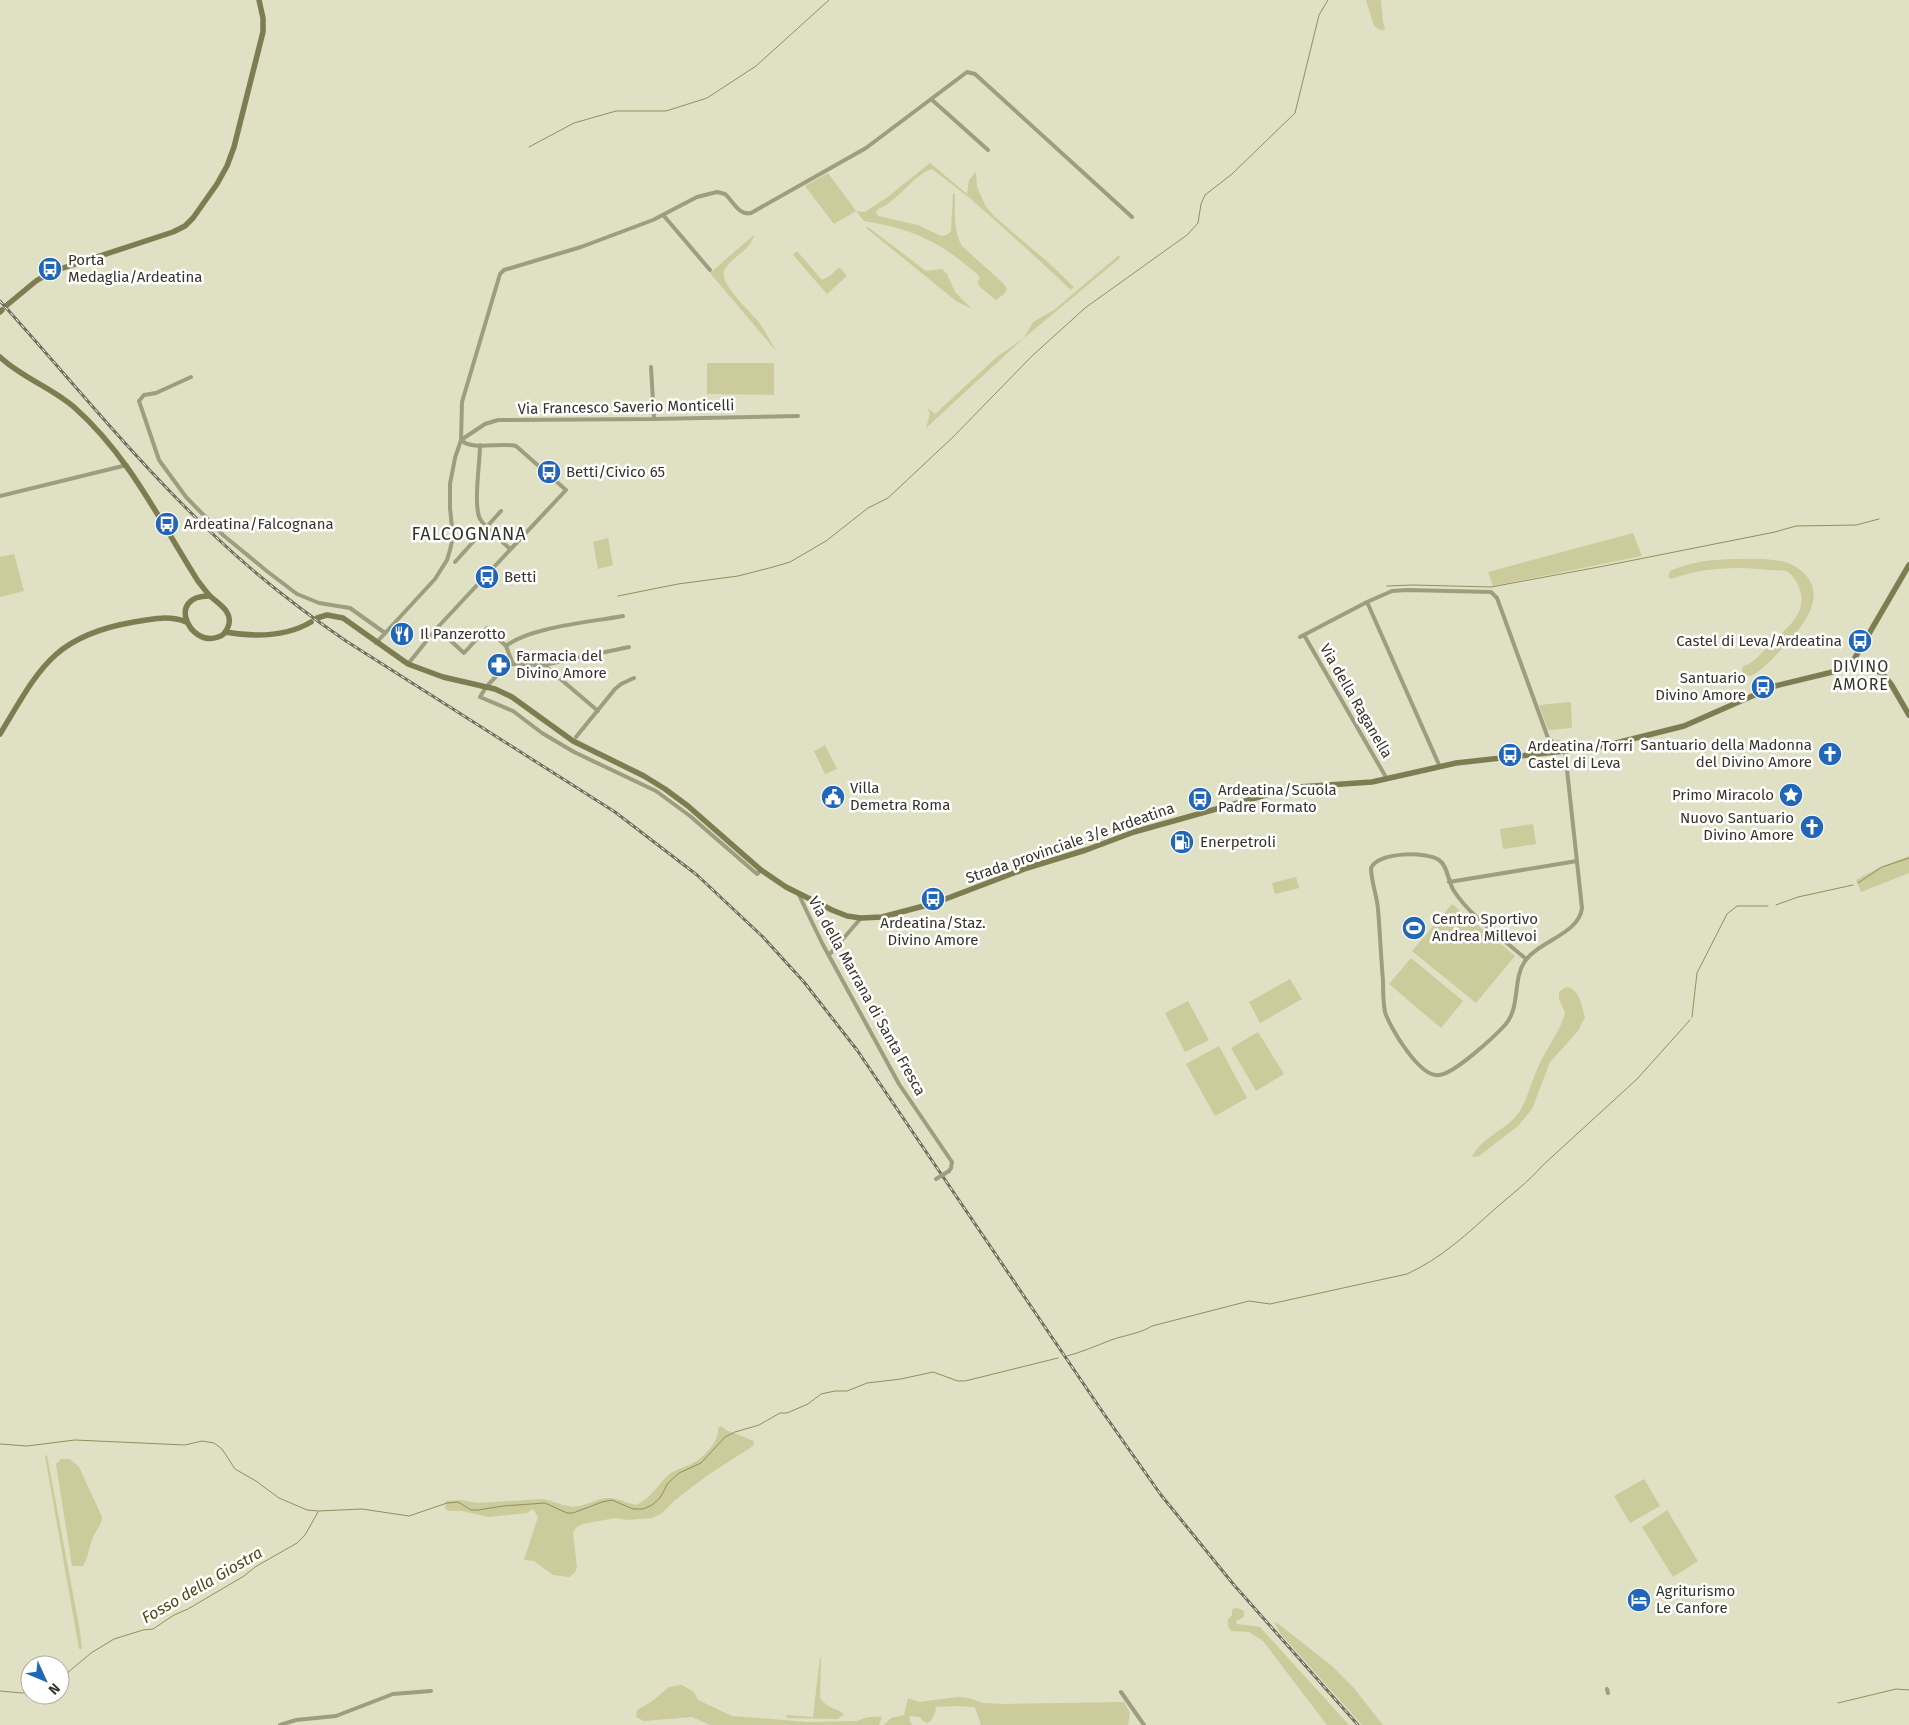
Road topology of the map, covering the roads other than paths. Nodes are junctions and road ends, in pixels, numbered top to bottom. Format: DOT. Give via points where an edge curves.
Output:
graph roads {
  1 [pos="259,0"];
  2 [pos="931,99"];
  3 [pos="988,150"];
  4 [pos="664,216"];
  5 [pos="1132,217"];
  6 [pos="710,270"];
  7 [pos="7,305"];
  8 [pos="0,357"];
  9 [pos="0,362"];
  10 [pos="8,365"];
  11 [pos="651,367"];
  12 [pos="191,377"];
  13 [pos="798,416"];
  14 [pos="654,419"];
  15 [pos="460,440"];
  16 [pos="480,445"];
  17 [pos="127,465"];
  18 [pos="0,496"];
  19 [pos="502,511"];
  20 [pos="487,527"];
  21 [pos="510,549"];
  22 [pos="455,562"];
  23 [pos="1909,565"];
  24 [pos="198,581"];
  25 [pos="210,596"];
  26 [pos="198,597"];
  27 [pos="1367,602"];
  28 [pos="185,609"];
  29 [pos="623,616"];
  30 [pos="169,618"];
  31 [pos="186,622"];
  32 [pos="229,624"];
  33 [pos="437,628"];
  34 [pos="225,632"];
  35 [pos="385,633"];
  36 [pos="241,634"];
  37 [pos="376,643"];
  38 [pos="506,646"];
  39 [pos="629,647"];
  40 [pos="408,664"];
  41 [pos="512,664"];
  42 [pos="544,665"];
  43 [pos="1849,668"];
  44 [pos="634,678"];
  45 [pos="486,687"];
  46 [pos="598,711"];
  47 [pos="1909,715"];
  48 [pos="0,734"];
  49 [pos="576,737"];
  50 [pos="1574,750"];
  51 [pos="1566,751"];
  52 [pos="1440,767"];
  53 [pos="1387,779"];
  54 [pos="1577,860"];
  55 [pos="761,870"];
  56 [pos="1449,882"];
  57 [pos="799,895"];
  58 [pos="861,918"];
  59 [pos="829,955"];
  60 [pos="1526,959"];
  61 [pos="936,1179"];
  62 [pos="431,1692"];
  63 [pos="1121,1692"];
  64 [pos="280,1725"];
  65 [pos="1144,1725"];
  1 -- 7 [label="main road" via="263,32 234,147 220,180 193,218 186,226 173,232 51,272"];
  2 -- 3 [label="street"];
  2 -- 4 [label="street" via="866,148 751,214 743,213 725,194 717,192 697,197"];
  2 -- 5 [label="street" via="962,74 972,72"];
  4 -- 6 [label="street"];
  4 -- 15 [label="street" via="580,247 504,270 462,402"];
  8 -- 10 [label="main road"];
  9 -- 10 [label="main road"];
  10 -- 17 [label="main road" via="76,408"];
  11 -- 14 [label="street"];
  12 -- 35 [label="street" via="144,394 140,400 157,457 186,497 223,535 297,594 319,603 350,608"];
  13 -- 14 [label="street, Via Francesco Saverio Monticelli"];
  14 -- 15 [label="street, Via Francesco Saverio Monticelli" via="498,420 481,426"];
  15 -- 16 [label="street"];
  15 -- 35 [label="street" via="450,484 453,536 447,560 435,579"];
  16 -- 20 [label="street" via="477,506 479,517"];
  16 -- 21 [label="street" via="516,446 566,490"];
  17 -- 18 [label="street"];
  17 -- 24 [label="main road"];
  19 -- 20 [label="street"];
  20 -- 21 [label="street"];
  20 -- 22 [label="street"];
  21 -- 33 [label="street"];
  23 -- 43 [label="main road"];
  24 -- 25 [label="main road"];
  24 -- 26 [label="main road"];
  25 -- 26 [label="main road"];
  25 -- 32 [label="main road" via="225,608"];
  26 -- 28 [label="main road"];
  27 -- 50 [label="street" via="1400,590 1493,593 1548,738 1571,744"];
  27 -- 52 [label="street"];
  27 -- 53 [label="street, Via della Raganella" via="1302,636"];
  28 -- 30 [label="main road"];
  28 -- 31 [label="main road"];
  29 -- 38 [label="street" via="534,632"];
  30 -- 31 [label="main road"];
  30 -- 48 [label="main road" via="114,626 65,646 52,656 32,682"];
  31 -- 34 [label="main road, Strada provinciale 3/e Ardeatina" via="206,638 218,637"];
  32 -- 34 [label="main road"];
  32 -- 36 [label="main road"];
  33 -- 38 [label="street" via="464,653 487,628"];
  33 -- 40 [label="street"];
  34 -- 36 [label="main road, Strada provinciale 3/e Ardeatina"];
  35 -- 37 [label="street"];
  36 -- 37 [label="main road, Strada provinciale 3/e Ardeatina" via="284,632 327,615 342,618"];
  37 -- 40 [label="main road, Strada provinciale 3/e Ardeatina"];
  38 -- 41 [label="street"];
  39 -- 42 [label="street"];
  40 -- 45 [label="main road, Strada provinciale 3/e Ardeatina" via="443,677"];
  41 -- 42 [label="street"];
  41 -- 45 [label="street" via="508,664"];
  42 -- 46 [label="street"];
  43 -- 47 [label="main road, Strada provinciale 3/e Ardeatina" via="1868,668 1882,673"];
  43 -- 50 [label="main road, Strada provinciale 3/e Ardeatina" via="1768,688 1677,728"];
  44 -- 46 [label="street" via="618,686"];
  45 -- 55 [label="main road, Strada provinciale 3/e Ardeatina" via="512,697 573,741 654,782 688,806"];
  45 -- 55 [label="street" via="480,697 512,711 574,752 656,790 757,874"];
  46 -- 49 [label="street"];
  50 -- 51 [label="main road, Strada provinciale 3/e Ardeatina"];
  51 -- 52 [label="main road, Strada provinciale 3/e Ardeatina"];
  51 -- 54 [label="street"];
  52 -- 53 [label="main road, Strada provinciale 3/e Ardeatina"];
  53 -- 58 [label="main road, Strada provinciale 3/e Ardeatina" via="1298,787 1273,793 1134,832 935,902 882,917"];
  54 -- 56 [label="street"];
  54 -- 60 [label="street" via="1582,908 1579,918"];
  55 -- 57 [label="main road, Strada provinciale 3/e Ardeatina"];
  56 -- 60 [label="street" via="1469,909"];
  56 -- 60 [label="street" via="1443,863 1424,855 1391,857 1375,862 1371,868 1378,909 1385,1012 1406,1049 1423,1069 1435,1075 1449,1072 1504,1026 1513,1012"];
  57 -- 58 [label="main road, Strada provinciale 3/e Ardeatina" via="847,916"];
  57 -- 59 [label="street, Via della Marrana di Santa Fresca"];
  58 -- 59 [label="street"];
  59 -- 61 [label="street, Via della Marrana di Santa Fresca, bridge" via="899,1084 952,1162 952,1168"];
  62 -- 64 [label="street" via="393,1694 336,1716"];
  63 -- 65 [label="street"];
}
